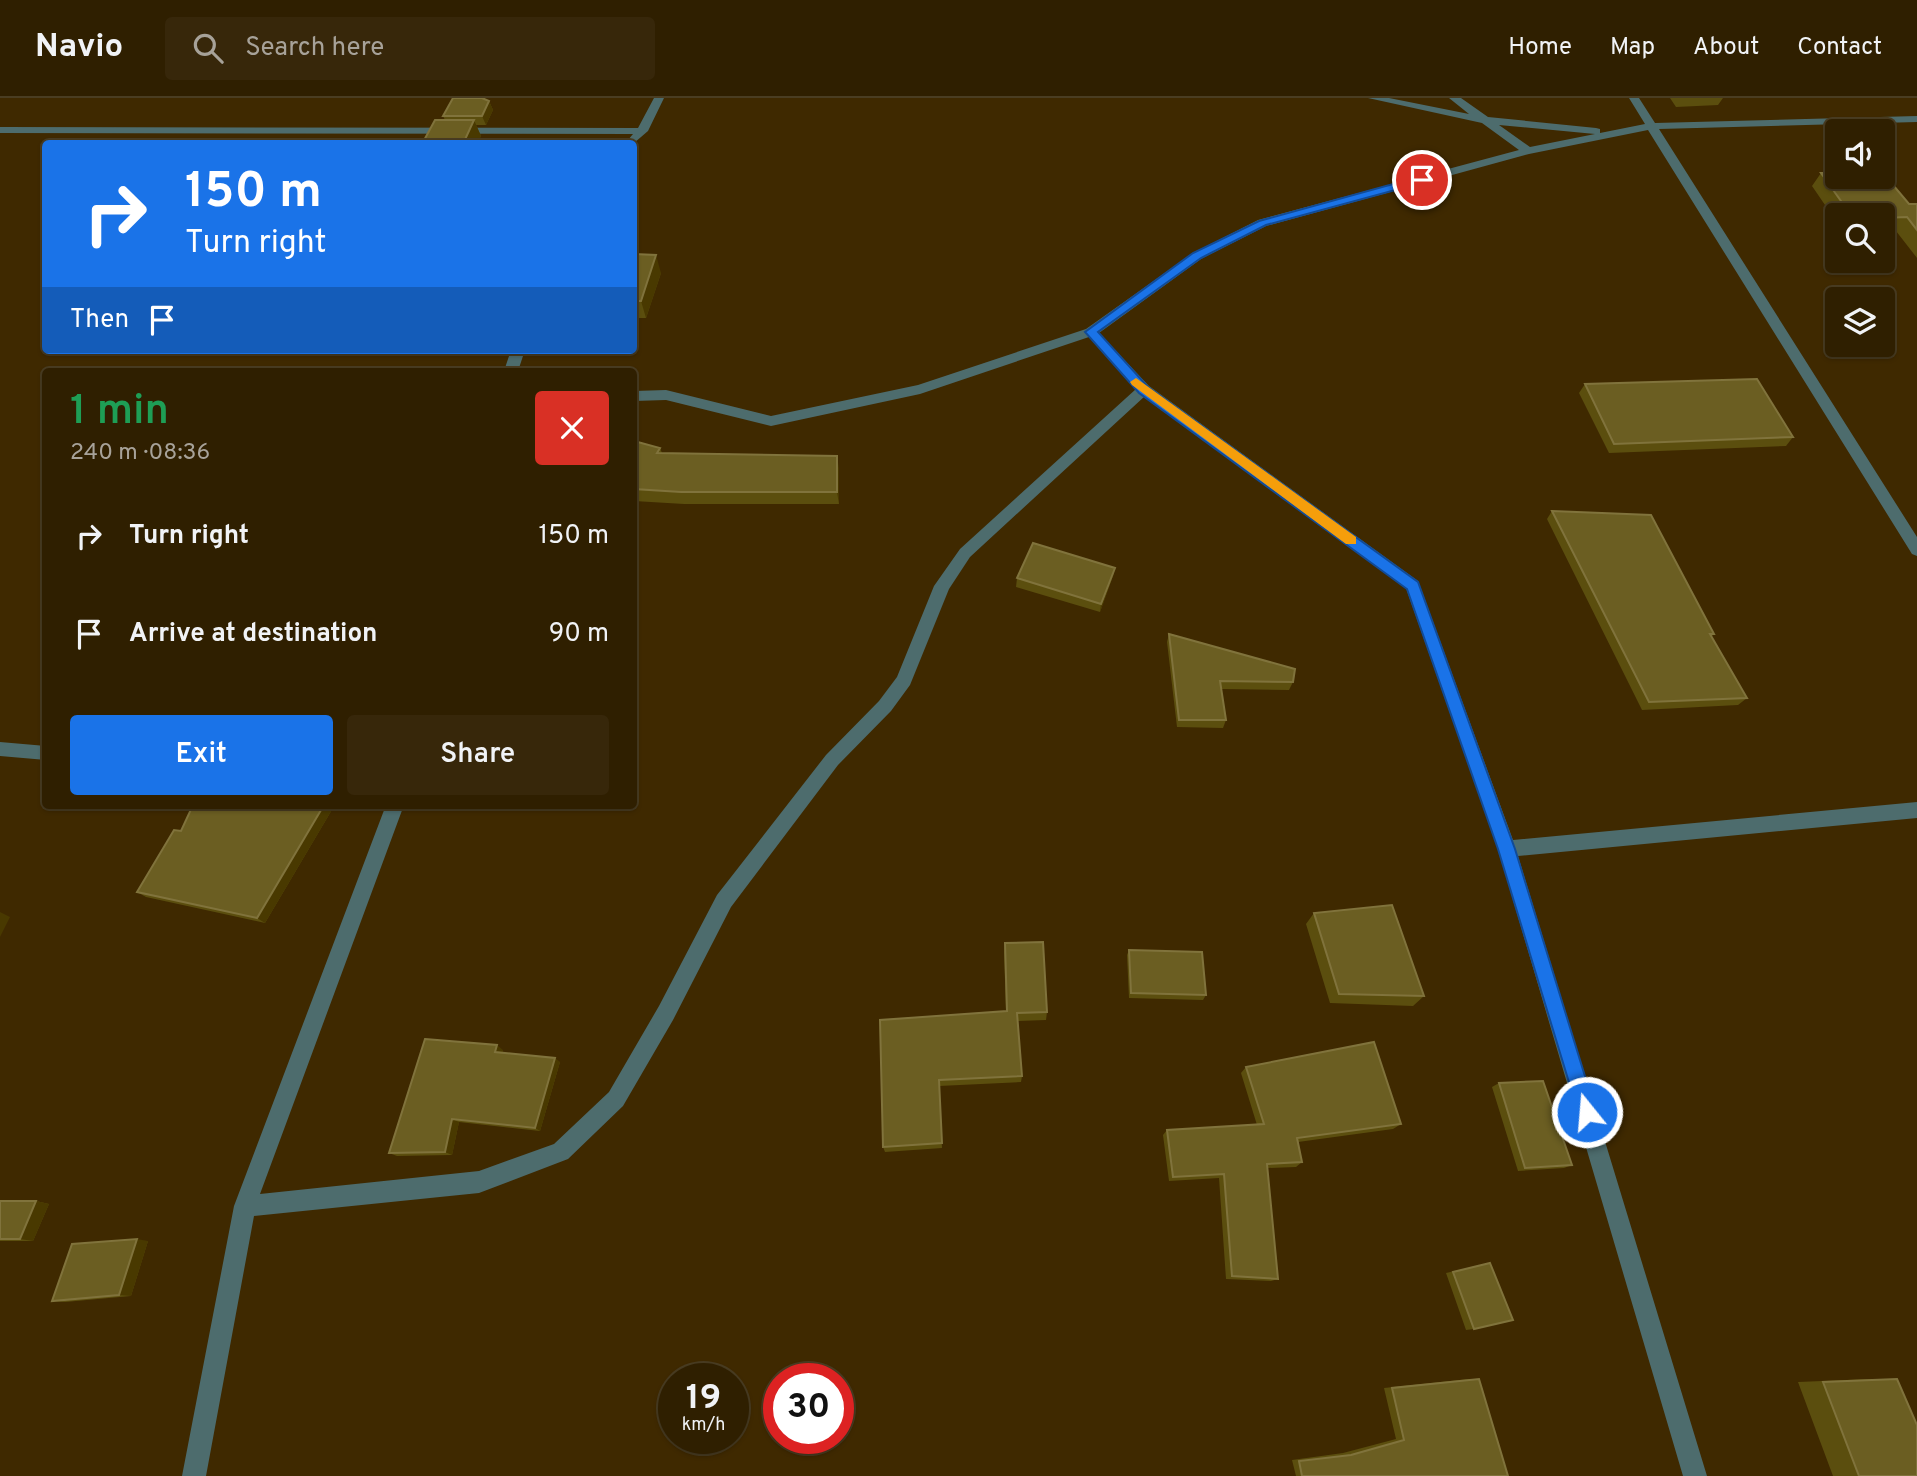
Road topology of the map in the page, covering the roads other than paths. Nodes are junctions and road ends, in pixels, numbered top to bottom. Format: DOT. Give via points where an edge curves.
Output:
graph roads {
  1 [pos="659,98"];
  2 [pos="1373,98"];
  3 [pos="1454,98"];
  4 [pos="1634,98"];
  5 [pos="1483,120"];
  6 [pos="1917,120"];
  7 [pos="1652,126"];
  8 [pos="0,130"];
  9 [pos="642,131"];
  10 [pos="1617,132"];
  11 [pos="634,140"];
  12 [pos="1528,150"];
  13 [pos="1091,332"];
  14 [pos="1144,390"];
  15 [pos="637,396"];
  16 [pos="1917,550"];
  17 [pos="0,749"];
  18 [pos="42,752"];
  19 [pos="394,809"];
  20 [pos="1917,810"];
  21 [pos="1507,849"];
  22 [pos="245,1206"];
  23 [pos="194,1476"];
  24 [pos="1695,1476"];
  1 -- 9 [label="street"];
  2 -- 5 [label="street"];
  3 -- 5 [label="street"];
  4 -- 7 [label="street"];
  5 -- 10 [label="street"];
  5 -- 12 [label="street"];
  6 -- 7 [label="street"];
  7 -- 10 [label="street"];
  7 -- 16 [label="street"];
  8 -- 9 [label="street"];
  9 -- 11 [label="street"];
  10 -- 12 [label="street"];
  12 -- 13 [label="street" via="1262,223 1197,256"];
  13 -- 14 [label="street"];
  13 -- 15 [label="street" via="920,390 771,421 667,395"];
  14 -- 21 [label="street" via="1413,585"];
  14 -- 22 [label="street" via="965,553 937,597 904,680 832,760 724,901 616,1099 561,1152 479,1182"];
  17 -- 18 [label="street"];
  19 -- 22 [label="street"];
  20 -- 21 [label="street"];
  21 -- 24 [label="street"];
  22 -- 23 [label="street"];
}
